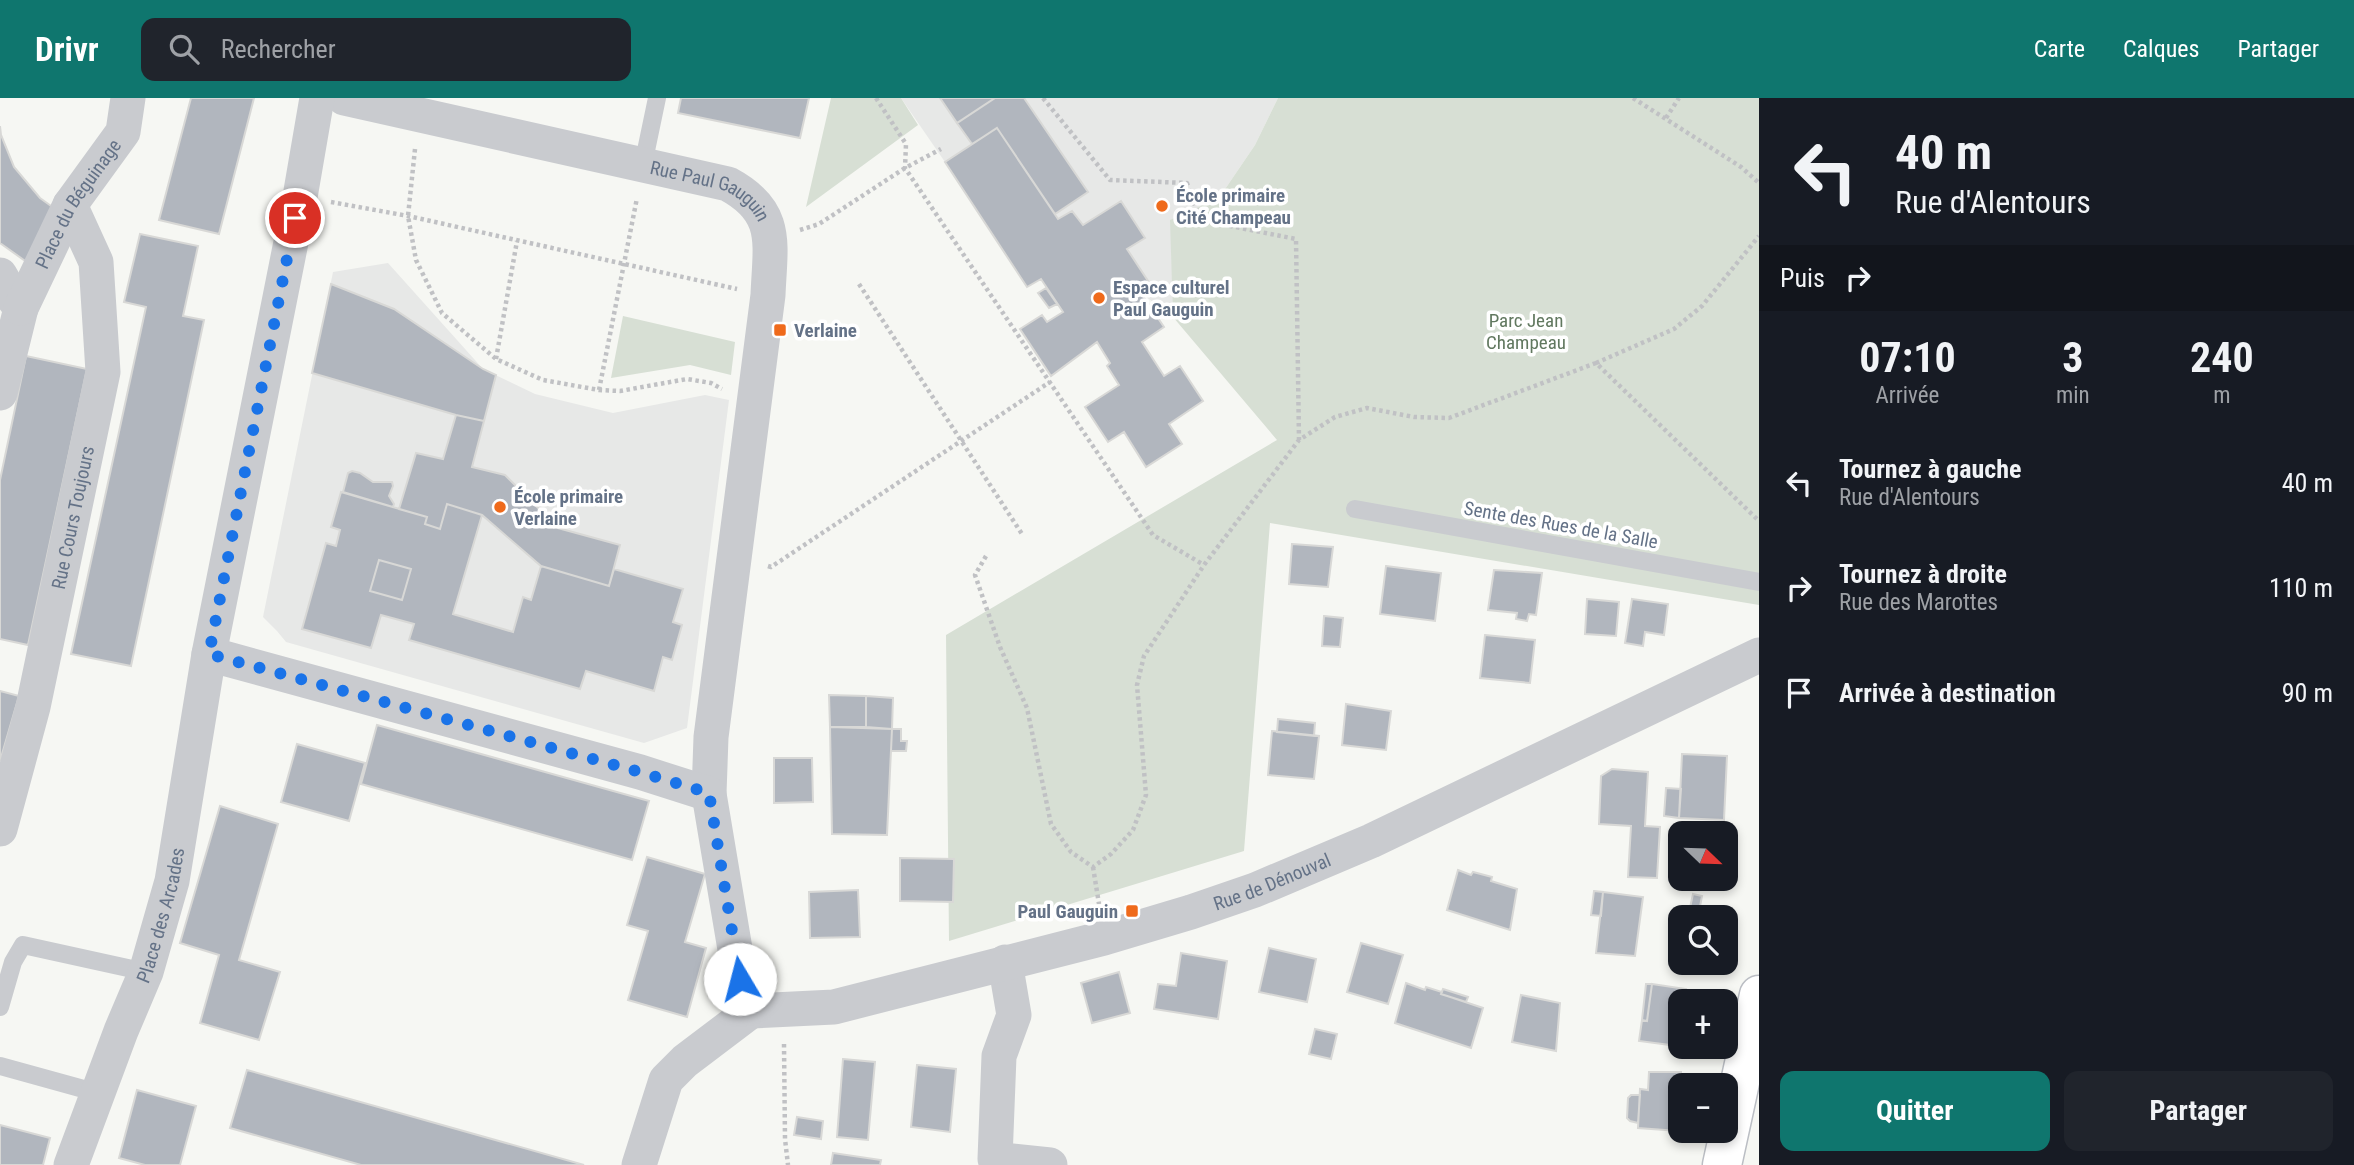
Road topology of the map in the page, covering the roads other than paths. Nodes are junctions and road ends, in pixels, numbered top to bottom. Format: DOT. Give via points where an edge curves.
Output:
graph roads {
  1 [pos="128,98"];
  2 [pos="317,98"];
  3 [pos="344,98"];
  4 [pos="657,98"];
  5 [pos="640,181"];
  6 [pos="70,205"];
  7 [pos="0,275"];
  8 [pos="21,308"];
  9 [pos="3,380"];
  10 [pos="1355,509"];
  11 [pos="1759,582"];
  12 [pos="209,654"];
  13 [pos="1759,655"];
  14 [pos="709,793"];
  15 [pos="0,829"];
  16 [pos="1005,962"];
  17 [pos="146,972"];
  18 [pos="1759,995"];
  19 [pos="0,1007"];
  20 [pos="767,1011"];
  21 [pos="0,1066"];
  22 [pos="1751,1069"];
  23 [pos="98,1093"];
  24 [pos="71,1165"];
  25 [pos="639,1165"];
  26 [pos="1050,1165"];
  27 [pos="1722,1165"];
  1 -- 6 [label="street, Place du Béguinage" via="122,132"];
  2 -- 12 [label="street, Place des Arcades"];
  3 -- 5 [label="street, Rue Paul Gauguin"];
  4 -- 5 [label="lane"];
  5 -- 14 [label="street, Rue Paul Gauguin" via="728,184 758,206 770,240 768,295 711,737"];
  6 -- 8 [label="street, Place du Béguinage"];
  6 -- 15 [label="street, Rue Cours Toujours" via="96,262 103,372 33,707"];
  7 -- 8 [label="street"];
  8 -- 9 [label="street, Place du Béguinage"];
  10 -- 11 [label="lane, Sente des Rues de la Salle"];
  12 -- 14 [label="street"];
  12 -- 17 [label="street, Place des Arcades" via="172,881"];
  13 -- 16 [label="street, Rue de Dénouval" via="1310,868 1191,912"];
  14 -- 20 [label="street, Rue Paul Gauguin" via="740,979"];
  16 -- 20 [label="street, Rue de Dénouval" via="834,1007"];
  16 -- 26 [label="street" via="1014,1015 999,1056 995,1159"];
  17 -- 19 [label="lane" via="23,945 13,961"];
  17 -- 23 [label="street, Place des Arcades"];
  18 -- 22 [label="street"];
  20 -- 25 [label="street" via="685,1061 666,1080"];
  21 -- 23 [label="lane"];
  22 -- 27 [label="street"];
  23 -- 24 [label="street, Place des Arcades"];
}
